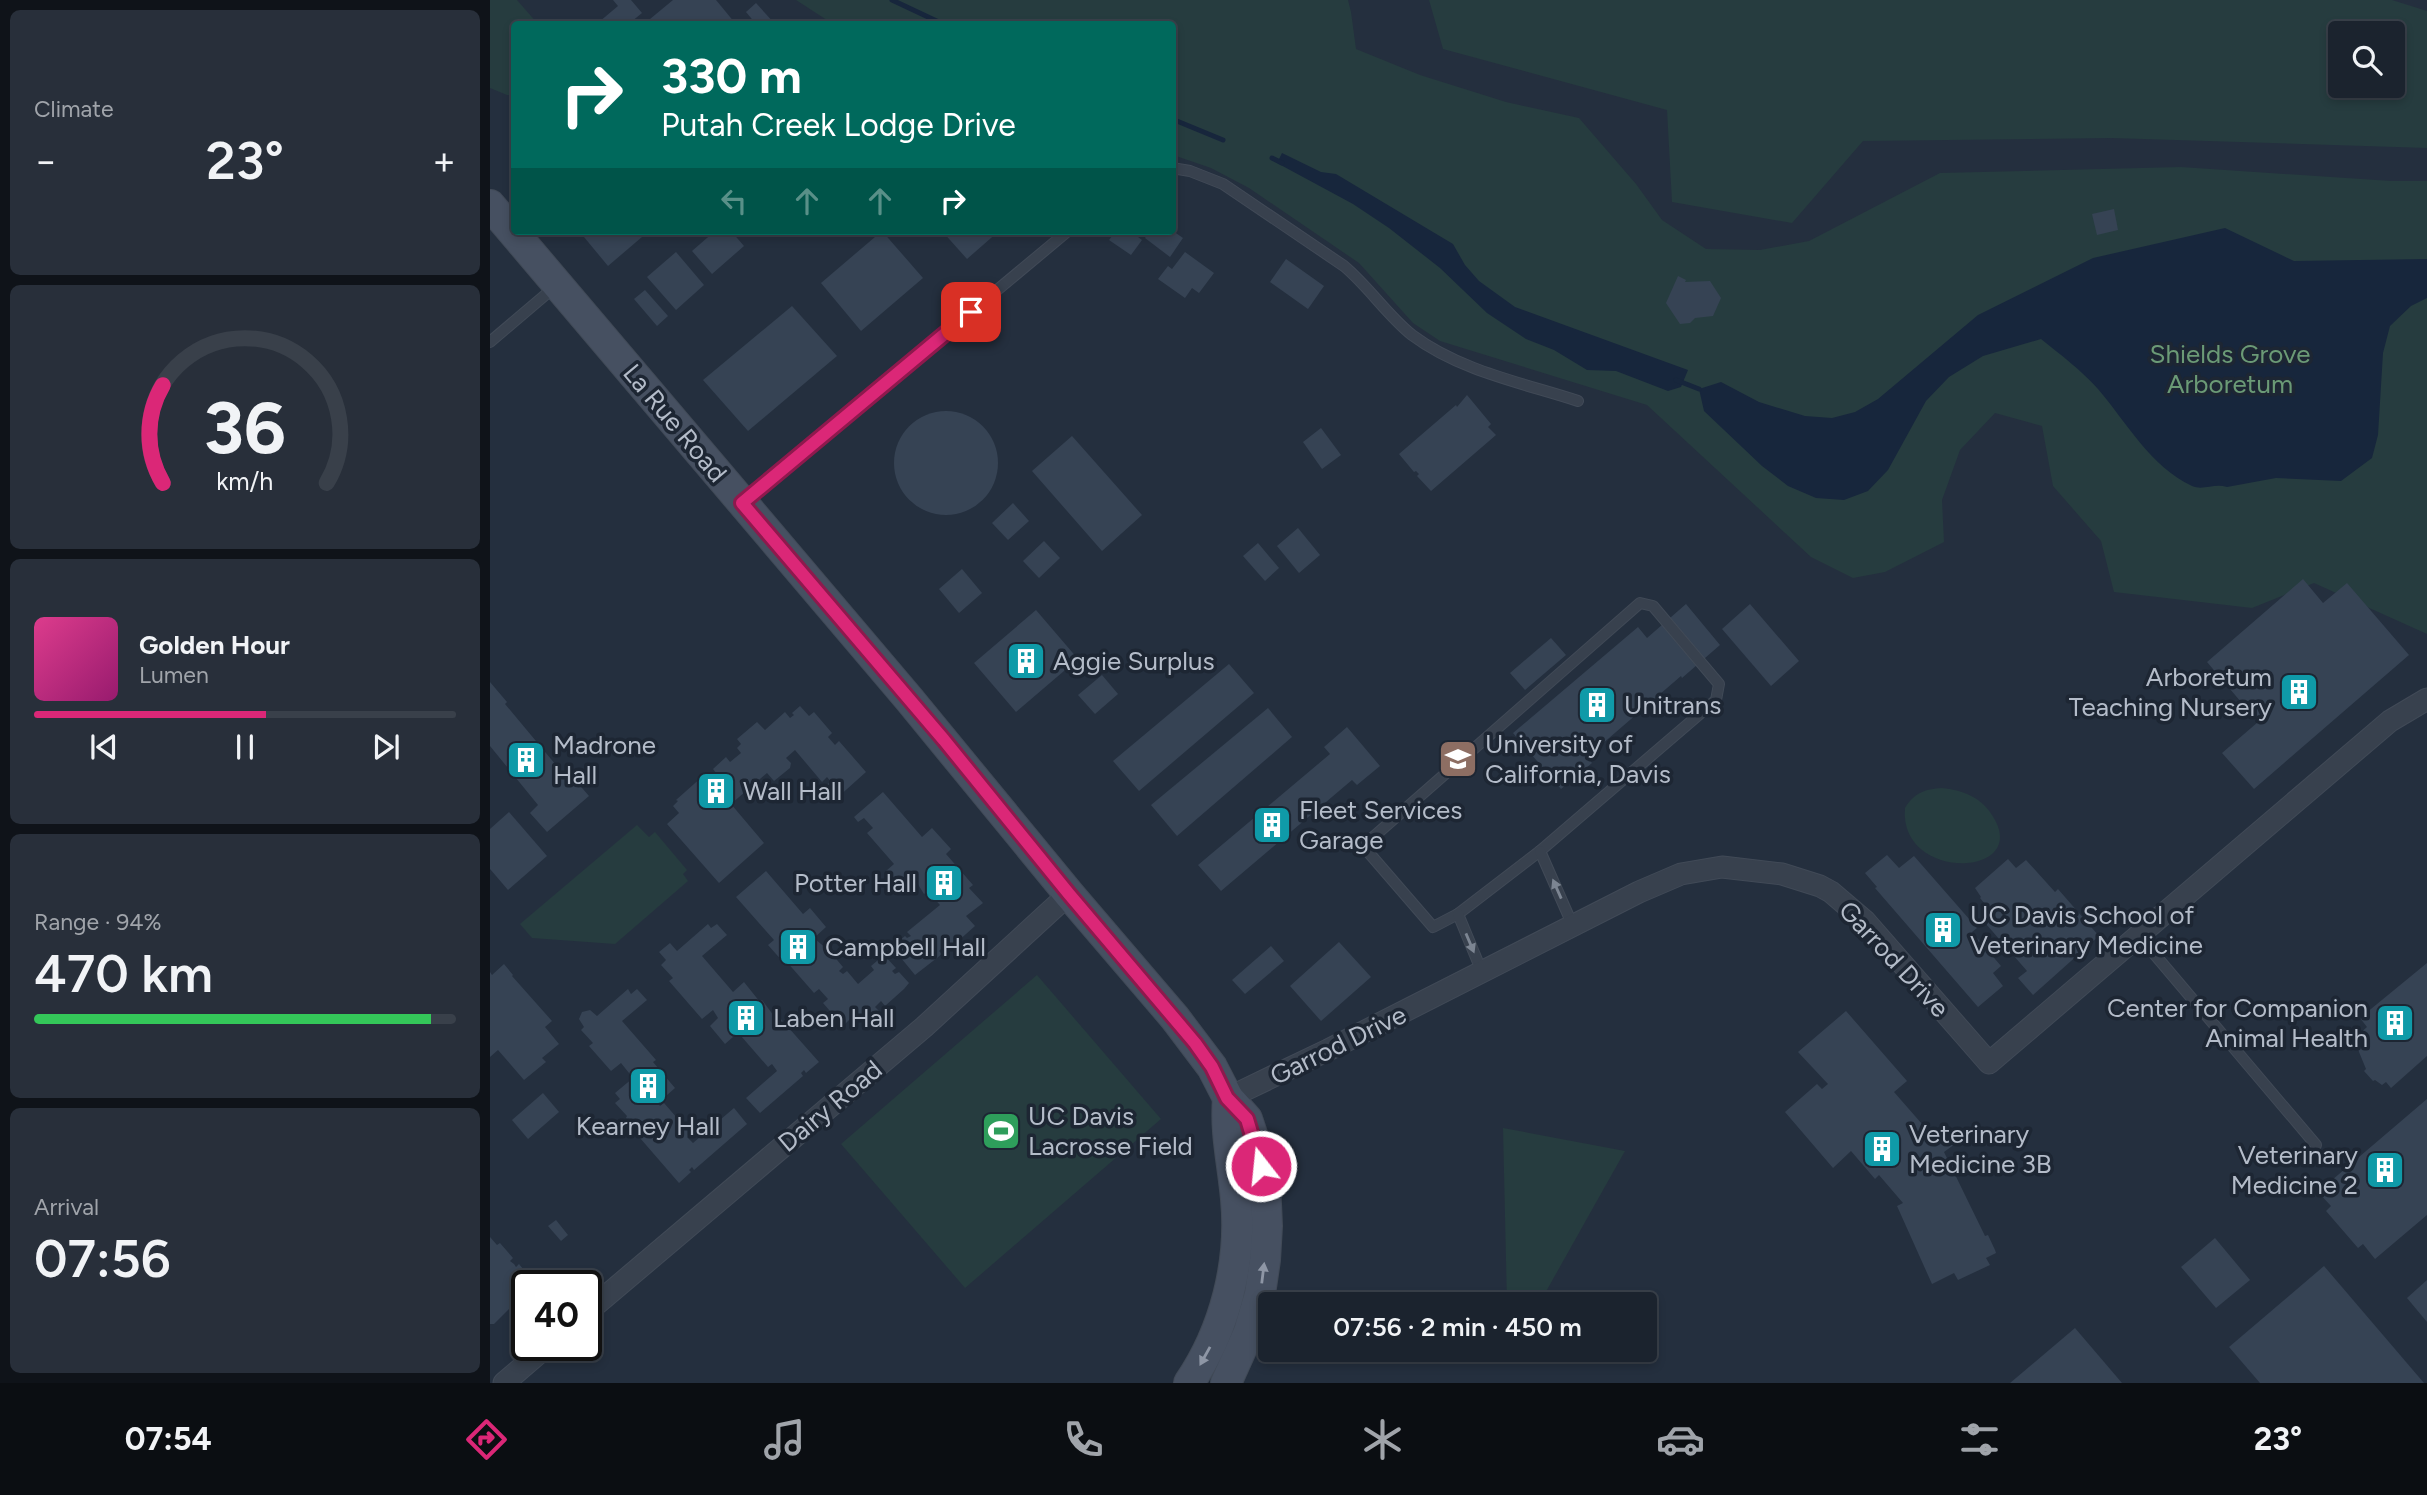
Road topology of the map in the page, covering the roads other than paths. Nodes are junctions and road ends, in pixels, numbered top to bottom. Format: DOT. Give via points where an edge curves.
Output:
graph roads {
  1 [pos="1176,169"];
  2 [pos="490,205"];
  3 [pos="511,230"];
  4 [pos="515,235"];
  5 [pos="1063,235"];
  6 [pos="557,285"];
  7 [pos="490,342"];
  8 [pos="1578,401"];
  9 [pos="742,503"];
  10 [pos="2427,699"];
  11 [pos="1540,851"];
  12 [pos="1069,894"];
  13 [pos="1458,914"];
  14 [pos="1573,926"];
  15 [pos="2138,936"];
  16 [pos="1482,972"];
  17 [pos="1227,1098"];
  18 [pos="2316,1145"];
  19 [pos="602,1298"];
  20 [pos="530,1361"];
  21 [pos="504,1383"];
  22 [pos="1189,1383"];
  23 [pos="1226,1383"];
  1 -- 8 [label="lane" via="1223,184 1312,244 1354,275 1415,337 1452,359"];
  2 -- 3 [label="street, La Rue Road"];
  4 -- 6 [label="street, La Rue Road"];
  5 -- 9 [label="lane"];
  6 -- 7 [label="lane"];
  6 -- 9 [label="street, La Rue Road"];
  9 -- 12 [label="street, La Rue Road"];
  10 -- 15 [label="street, Garrod Drive" via="2390,721"];
  11 -- 13 [label="lane"];
  11 -- 13 [label="lane" via="1716,700 1719,684 1653,606 1640,603 1363,846 1433,927"];
  14 -- 11 [label="lane, one-way"];
  12 -- 17 [label="street, La Rue Road" via="1195,1043"];
  12 -- 19 [label="street, Dairy Road" via="923,1027"];
  13 -- 16 [label="lane, one-way"];
  14 -- 15 [label="street, Garrod Drive" via="1681,874 1722,867 1808,881 1831,892 1865,921 1989,1063"];
  14 -- 16 [label="street, Garrod Drive"];
  15 -- 18 [label="lane"];
  16 -- 17 [label="street, Garrod Drive"];
  17 -- 22 [label="street, La Rue Road, one-way" via="1236,1202 1234,1263 1215,1334"];
  23 -- 17 [label="street, La Rue Road, one-way" via="1260,1294 1267,1226 1265,1182 1257,1149 1247,1119"];
  20 -- 21 [label="street"];
}
